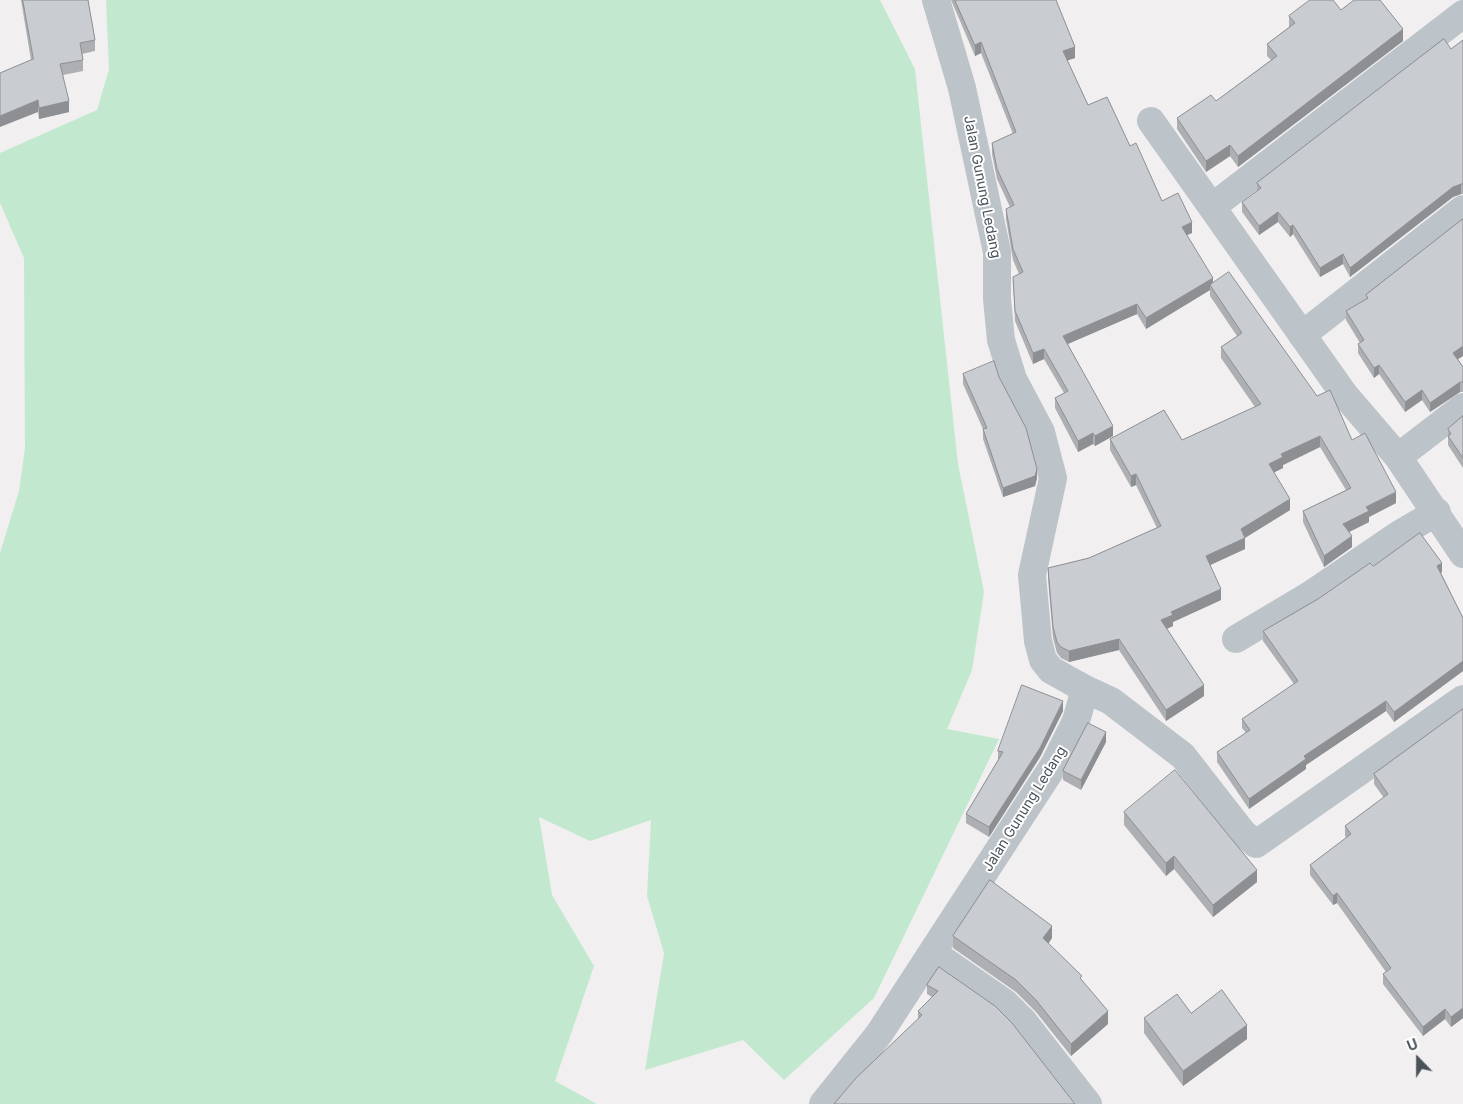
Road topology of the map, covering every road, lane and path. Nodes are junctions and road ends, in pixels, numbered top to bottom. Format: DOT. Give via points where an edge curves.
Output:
graph roads {
  1 [pos="936,0"];
  2 [pos="1463,14"];
  3 [pos="1152,121"];
  4 [pos="1212,207"];
  5 [pos="1463,209"];
  6 [pos="1302,334"];
  7 [pos="1463,407"];
  8 [pos="1398,457"];
  9 [pos="1437,512"];
  10 [pos="1463,554"];
  11 [pos="1236,639"];
  12 [pos="1084,689"];
  13 [pos="1463,699"];
  14 [pos="933,953"];
  15 [pos="823,1104"];
  16 [pos="1088,1104"];
  1 -- 12 [label="street, Jalan Gunung Ledang" via="962,88 997,252 1001,340 1013,379 1041,432 1053,478 1032,576 1038,641 1043,660 1050,670"];
  2 -- 4 [label="street"];
  3 -- 4 [label="street"];
  4 -- 6 [label="street"];
  5 -- 6 [label="street"];
  6 -- 8 [label="street" via="1344,394"];
  7 -- 8 [label="street"];
  8 -- 9 [label="street"];
  9 -- 10 [label="street"];
  9 -- 11 [label="street"];
  12 -- 13 [label="street" via="1112,701 1183,756 1243,833 1256,844"];
  12 -- 14 [label="street, Jalan Gunung Ledang" via="1076,721 1054,766"];
  14 -- 15 [label="street, Jalan Gunung Ledang" via="880,1034"];
  14 -- 16 [label="street" via="1005,1003 1024,1022"];
}
